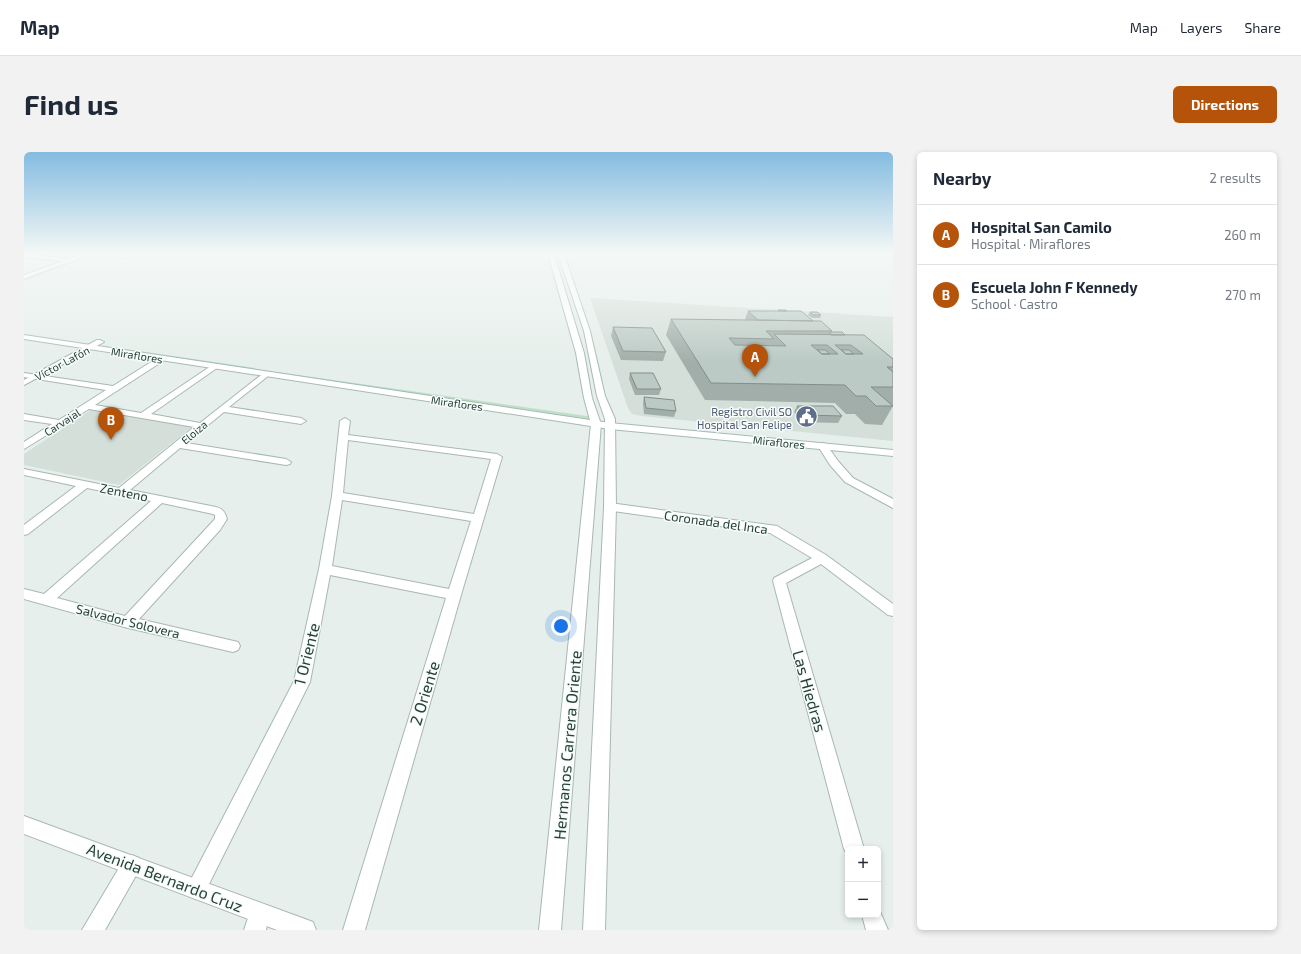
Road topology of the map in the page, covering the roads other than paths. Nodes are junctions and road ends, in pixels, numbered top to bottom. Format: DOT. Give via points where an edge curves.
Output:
graph roads {
  1 [pos="562,290"];
  2 [pos="573,290"];
  3 [pos="24,331"];
  4 [pos="24,337"];
  5 [pos="100,342"];
  6 [pos="90,348"];
  7 [pos="162,359"];
  8 [pos="214,366"];
  9 [pos="265,374"];
  10 [pos="24,376"];
  11 [pos="35,377"];
  12 [pos="24,383"];
  13 [pos="114,389"];
  14 [pos="87,406"];
  15 [pos="222,409"];
  16 [pos="144,415"];
  17 [pos="24,417"];
  18 [pos="302,421"];
  19 [pos="345,421"];
  20 [pos="602,421"];
  21 [pos="60,423"];
  22 [pos="202,426"];
  23 [pos="343,437"];
  24 [pos="179,445"];
  25 [pos="893,445"];
  26 [pos="24,446"];
  27 [pos="823,446"];
  28 [pos="893,453"];
  29 [pos="286,462"];
  30 [pos="24,472"];
  31 [pos="86,484"];
  32 [pos="122,491"];
  33 [pos="337,496"];
  34 [pos="160,499"];
  35 [pos="893,504"];
  36 [pos="610,507"];
  37 [pos="478,518"];
  38 [pos="24,531"];
  39 [pos="822,558"];
  40 [pos="325,569"];
  41 [pos="24,594"];
  42 [pos="454,595"];
  43 [pos="46,600"];
  44 [pos="893,611"];
  45 [pos="128,622"];
  46 [pos="233,646"];
  47 [pos="24,825"];
  48 [pos="853,846"];
  49 [pos="132,865"];
  50 [pos="196,889"];
  51 [pos="873,918"];
  52 [pos="257,921"];
  53 [pos="93,930"];
  54 [pos="305,930"];
  55 [pos="354,930"];
  56 [pos="550,930"];
  57 [pos="594,930"];
  58 [pos="877,930"];
  1 -- 20 [label="street" via="580,353 588,398"];
  2 -- 20 [label="street" via="587,331 601,396"];
  3 -- 5 [label="street, Miraflores"];
  4 -- 6 [label="street, Miraflores"];
  5 -- 6 [label="street, Víctor Lafón"];
  5 -- 20 [label="street, Miraflores"];
  6 -- 7 [label="street, Miraflores"];
  6 -- 11 [label="street, Víctor Lafón"];
  7 -- 8 [label="street, Miraflores"];
  7 -- 13 [label="street, Carvajal"];
  8 -- 9 [label="street, Miraflores"];
  8 -- 16 [label="street"];
  9 -- 15 [label="street, Eloiza"];
  9 -- 20 [label="street, Miraflores"];
  10 -- 11 [label="street"];
  11 -- 12 [label="street, Víctor Lafón"];
  11 -- 13 [label="street"];
  13 -- 14 [label="street, Carvajal"];
  14 -- 16 [label="street"];
  14 -- 21 [label="street, Carvajal"];
  15 -- 18 [label="street"];
  15 -- 22 [label="street, Eloiza"];
  16 -- 22 [label="street"];
  17 -- 21 [label="street"];
  19 -- 23 [label="street, 1 Oriente"];
  20 -- 25 [label="street, Miraflores"];
  20 -- 27 [label="street, Miraflores"];
  20 -- 36 [label="street"];
  20 -- 56 [label="street, Hermanos Carrera Oriente"];
  21 -- 26 [label="street, Carvajal"];
  22 -- 24 [label="street, Eloiza"];
  23 -- 33 [label="street, 1 Oriente"];
  23 -- 37 [label="street, 2 Oriente" via="497,457"];
  24 -- 29 [label="street"];
  24 -- 32 [label="street, Eloiza"];
  27 -- 28 [label="street, Miraflores"];
  27 -- 35 [label="street" via="849,480"];
  30 -- 31 [label="street, Zenteno"];
  31 -- 32 [label="street, Zenteno"];
  31 -- 38 [label="street"];
  32 -- 34 [label="street, Zenteno"];
  33 -- 37 [label="street"];
  33 -- 40 [label="street, 1 Oriente"];
  34 -- 43 [label="street"];
  34 -- 45 [label="street, Zenteno" via="216,511 221,517 216,527"];
  36 -- 39 [label="street, Coronada del Inca" via="773,530"];
  36 -- 57 [label="street"];
  37 -- 42 [label="street, 2 Oriente"];
  39 -- 44 [label="street, Coronada del Inca"];
  39 -- 48 [label="street, Las Hiedras" via="778,581"];
  40 -- 42 [label="street"];
  40 -- 50 [label="street, 1 Oriente" via="302,682"];
  41 -- 43 [label="street, Salvador Solovera"];
  42 -- 55 [label="street, 2 Oriente"];
  43 -- 45 [label="street, Salvador Solovera"];
  45 -- 46 [label="street, Salvador Solovera"];
  47 -- 49 [label="street, Avenida Bernardo Cruz"];
  49 -- 50 [label="street, Avenida Bernardo Cruz"];
  49 -- 53 [label="street"];
  50 -- 52 [label="street, Avenida Bernardo Cruz"];
  51 -- 58 [label="street"];
  52 -- 54 [label="street, Avenida Bernardo Cruz"];
}
